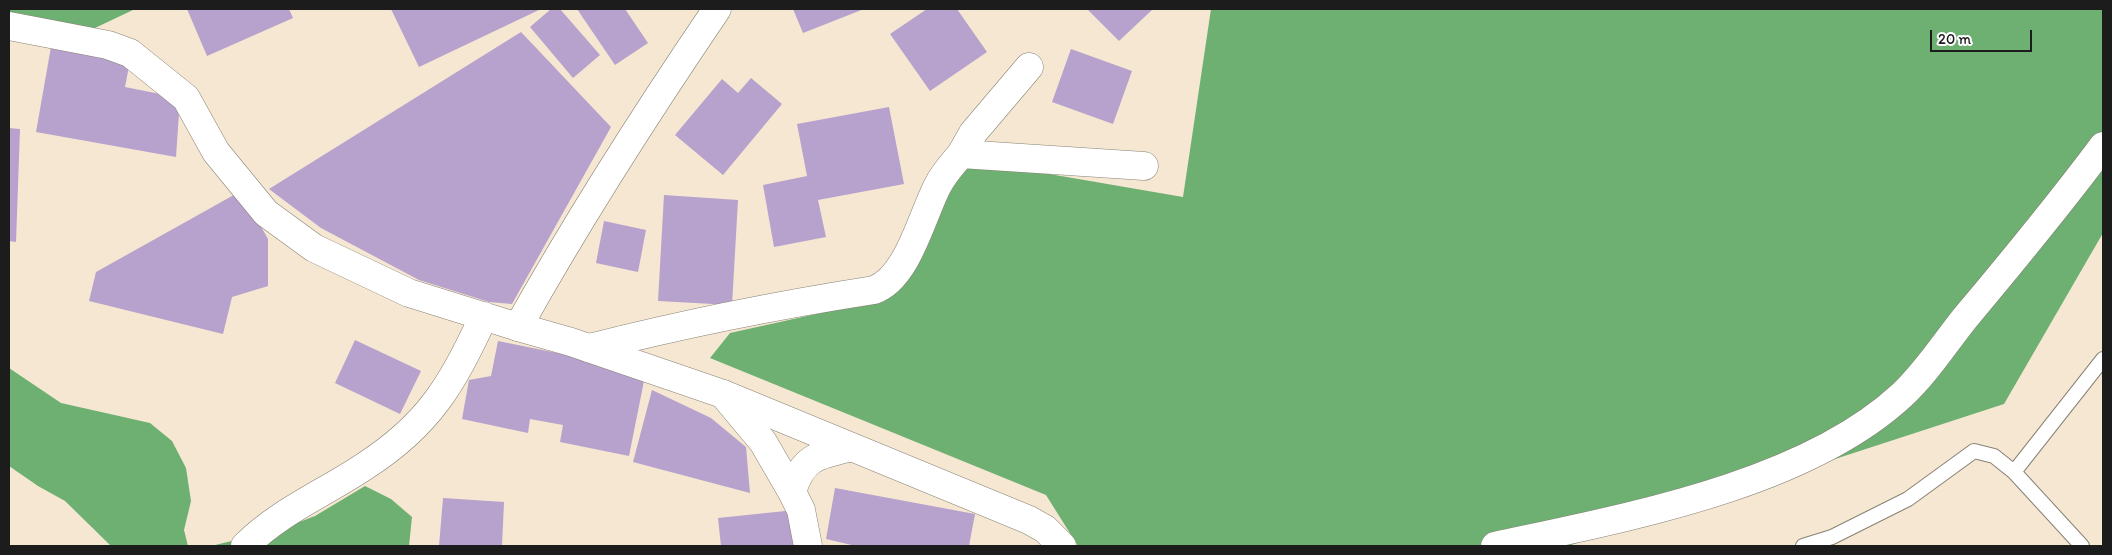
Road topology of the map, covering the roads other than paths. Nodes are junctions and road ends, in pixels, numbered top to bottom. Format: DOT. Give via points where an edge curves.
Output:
graph roads {
  1 [pos="717,9"];
  2 [pos="9,26"];
  3 [pos="1029,67"];
  4 [pos="2103,146"];
  5 [pos="962,154"];
  6 [pos="1144,166"];
  7 [pos="484,316"];
  8 [pos="518,326"];
  9 [pos="589,348"];
  10 [pos="2103,359"];
  11 [pos="723,394"];
  12 [pos="849,448"];
  13 [pos="2014,472"];
  14 [pos="792,492"];
  15 [pos="245,546"];
  16 [pos="808,546"];
  17 [pos="1062,546"];
  18 [pos="1495,546"];
  19 [pos="1803,546"];
  20 [pos="2082,546"];
  1 -- 8 [label="street"];
  2 -- 7 [label="street" via="108,45 130,53 186,98 216,152 266,214 314,248 409,293"];
  3 -- 5 [label="street" via="973,133"];
  4 -- 18 [label="street" via="2053,212 1903,394 1868,422 1806,458 1742,482 1654,511"];
  5 -- 6 [label="street"];
  5 -- 9 [label="street" via="938,184 906,258 884,287 783,304"];
  7 -- 8 [label="street"];
  7 -- 15 [label="street" via="438,401 408,434 365,466 290,510"];
  8 -- 9 [label="street"];
  9 -- 11 [label="street"];
  10 -- 13 [label="lane"];
  11 -- 12 [label="street"];
  11 -- 14 [label="street" via="763,442"];
  12 -- 14 [label="street" via="820,454 806,463"];
  12 -- 17 [label="street" via="1029,520 1045,529"];
  13 -- 19 [label="lane" via="1994,456 1974,451 1908,499 1832,537"];
  13 -- 20 [label="lane"];
  14 -- 16 [label="street" via="801,510"];
}
